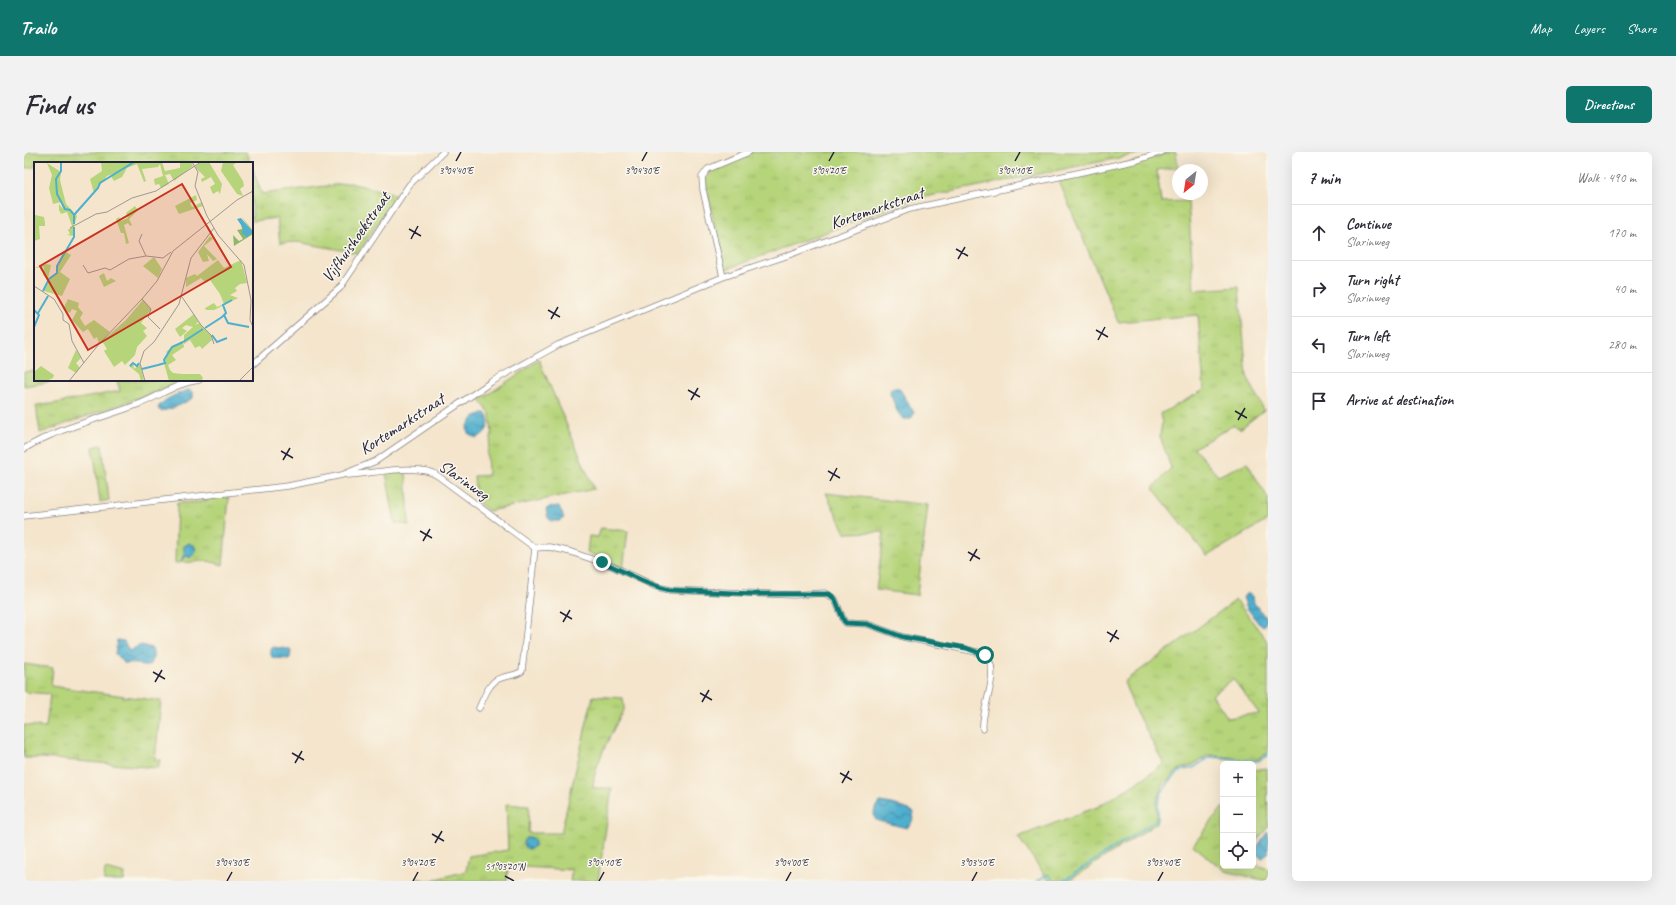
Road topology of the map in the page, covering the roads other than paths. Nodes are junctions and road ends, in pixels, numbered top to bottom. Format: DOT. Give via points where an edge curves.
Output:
graph roads {
  1 [pos="443,152"];
  2 [pos="749,152"];
  3 [pos="1162,152"];
  4 [pos="723,277"];
  5 [pos="253,364"];
  6 [pos="195,381"];
  7 [pos="24,449"];
  8 [pos="342,475"];
  9 [pos="24,516"];
  10 [pos="535,548"];
  11 [pos="479,708"];
  12 [pos="983,729"];
  1 -- 5 [label="street, Vijfhuishoekstraat" via="409,185 340,288"];
  2 -- 4 [label="street" via="708,169 702,177"];
  3 -- 4 [label="street, Kortemarkstraat" via="1138,160 910,209"];
  4 -- 8 [label="street, Kortemarkstraat" via="558,345 491,382 376,461"];
  6 -- 7 [label="street" via="176,386 140,404 47,436"];
  8 -- 9 [label="street, Kortemarkstraat" via="288,486"];
  8 -- 10 [label="street, Slarinweg" via="411,469 429,471"];
  10 -- 11 [label="street" via="522,671 499,678 493,683"];
  10 -- 12 [label="street" via="549,547 571,552 670,590 794,595 825,593 835,599 846,623 867,624 903,637 982,653 987,657 991,670"];
}
